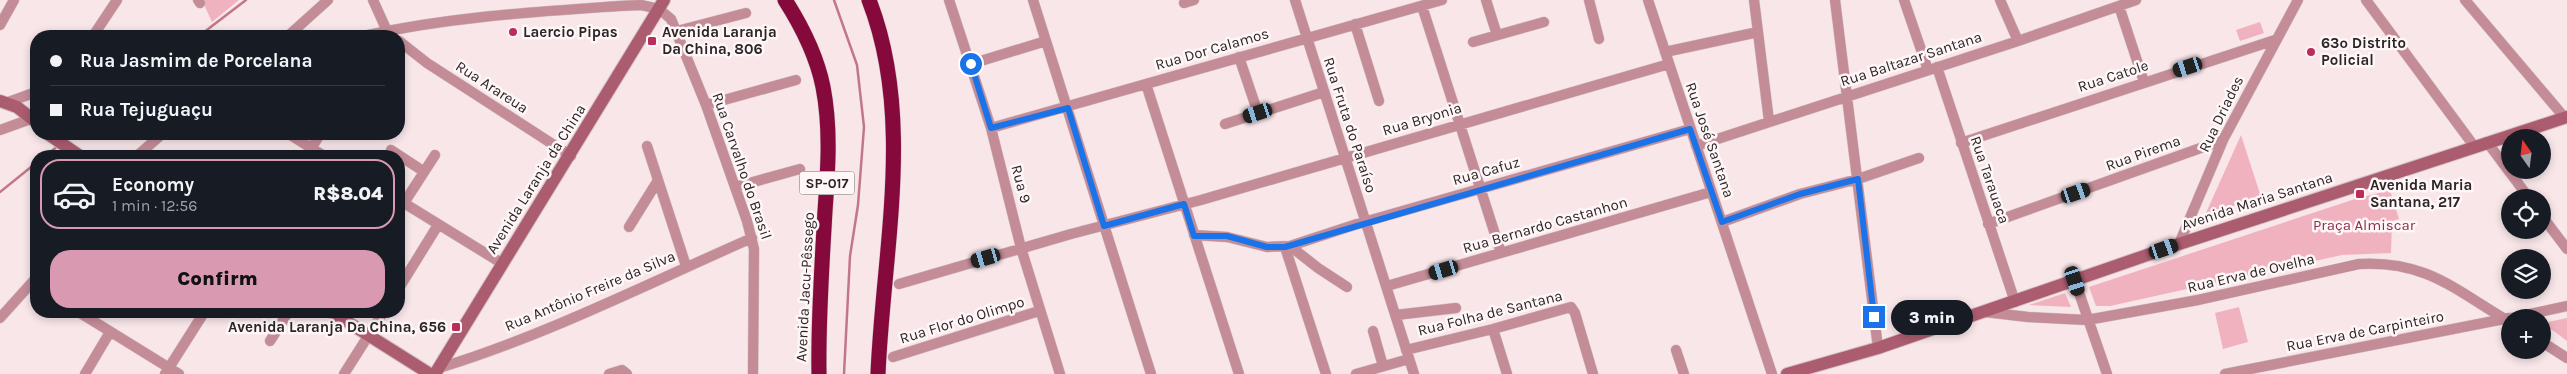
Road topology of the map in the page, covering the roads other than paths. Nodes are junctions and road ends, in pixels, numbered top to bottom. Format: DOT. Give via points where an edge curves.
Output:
graph roads {
  1 [pos="14,0"];
  2 [pos="117,0"];
  3 [pos="328,0"];
  4 [pos="373,0"];
  5 [pos="785,0"];
  6 [pos="869,0"];
  7 [pos="949,0"];
  8 [pos="1033,0"];
  9 [pos="1295,0"];
  10 [pos="1442,0"];
  11 [pos="1486,0"];
  12 [pos="1589,0"];
  13 [pos="1648,0"];
  14 [pos="1754,0"];
  15 [pos="1835,0"];
  16 [pos="1904,0"];
  17 [pos="2000,0"];
  18 [pos="2136,0"];
  19 [pos="2298,0"];
  20 [pos="2366,0"];
  21 [pos="2466,0"];
  22 [pos="661,4"];
  23 [pos="1422,6"];
  24 [pos="2119,6"];
  25 [pos="746,13"];
  26 [pos="1544,22"];
  27 [pos="1355,24"];
  28 [pos="0,25"];
  29 [pos="97,30"];
  30 [pos="295,30"];
  31 [pos="388,30"];
  32 [pos="405,31"];
  33 [pos="677,31"];
  34 [pos="1758,32"];
  35 [pos="1497,35"];
  36 [pos="1306,38"];
  37 [pos="1599,39"];
  38 [pos="2275,40"];
  39 [pos="1046,41"];
  40 [pos="2018,41"];
  41 [pos="1472,42"];
  42 [pos="405,46"];
  43 [pos="1665,52"];
  44 [pos="1239,57"];
  45 [pos="971,64"];
  46 [pos="1668,64"];
  47 [pos="1932,69"];
  48 [pos="796,80"];
  49 [pos="2144,82"];
  50 [pos="1146,84"];
  51 [pos="1324,92"];
  52 [pos="30,94"];
  53 [pos="1847,96"];
  54 [pos="1379,101"];
  55 [pos="3,102"];
  56 [pos="706,105"];
  57 [pos="1068,108"];
  58 [pos="1258,113"];
  59 [pos="30,116"];
  60 [pos="2566,118"];
  61 [pos="30,121"];
  62 [pos="1768,121"];
  63 [pos="1225,124"];
  64 [pos="1458,124"];
  65 [pos="991,128"];
  66 [pos="1690,129"];
  67 [pos="0,130"];
  68 [pos="56,140"];
  69 [pos="155,140"];
  70 [pos="296,140"];
  71 [pos="2223,140"];
  72 [pos="2487,142"];
  73 [pos="1961,143"];
  74 [pos="647,146"];
  75 [pos="1696,146"];
  76 [pos="2474,146"];
  77 [pos="70,150"];
  78 [pos="144,150"];
  79 [pos="307,150"];
  80 [pos="435,155"];
  81 [pos="570,156"];
  82 [pos="1344,158"];
  83 [pos="1919,158"];
  84 [pos="405,160"];
  85 [pos="800,169"];
  86 [pos="423,172"];
  87 [pos="1858,179"];
  88 [pos="657,182"];
  89 [pos="735,187"];
  90 [pos="1480,189"];
  91 [pos="2522,189"];
  92 [pos="1711,192"];
  93 [pos="405,196"];
  94 [pos="405,204"];
  95 [pos="1184,204"];
  96 [pos="1366,222"];
  97 [pos="1722,222"];
  98 [pos="1988,224"];
  99 [pos="438,225"];
  100 [pos="629,226"];
  101 [pos="1104,226"];
  102 [pos="2551,228"];
  103 [pos="1194,236"];
  104 [pos="752,238"];
  105 [pos="2179,244"];
  106 [pos="1288,247"];
  107 [pos="1021,248"];
  108 [pos="2567,249"];
  109 [pos="1500,253"];
  110 [pos="503,264"];
  111 [pos="686,266"];
  112 [pos="405,278"];
  113 [pos="2075,281"];
  114 [pos="898,284"];
  115 [pos="30,286"];
  116 [pos="1387,286"];
  117 [pos="1347,288"];
  118 [pos="2015,302"];
  119 [pos="2567,306"];
  120 [pos="1456,308"];
  121 [pos="2551,310"];
  122 [pos="1040,311"];
  123 [pos="1985,312"];
  124 [pos="2501,314"];
  125 [pos="1396,315"];
  126 [pos="0,318"];
  127 [pos="87,318"];
  128 [pos="201,318"];
  129 [pos="285,318"];
  130 [pos="341,318"];
  131 [pos="380,318"];
  132 [pos="2087,320"];
  133 [pos="2501,321"];
  134 [pos="1493,330"];
  135 [pos="1373,331"];
  136 [pos="110,332"];
  137 [pos="369,335"];
  138 [pos="270,341"];
  139 [pos="1878,348"];
  140 [pos="2551,348"];
  141 [pos="1676,350"];
  142 [pos="1408,354"];
  143 [pos="893,357"];
  144 [pos="2567,358"];
  145 [pos="1383,366"];
  146 [pos="167,371"];
  147 [pos="435,372"];
  148 [pos="85,374"];
  149 [pos="179,374"];
  150 [pos="344,374"];
  151 [pos="609,374"];
  152 [pos="627,374"];
  153 [pos="753,374"];
  154 [pos="819,374"];
  155 [pos="878,374"];
  156 [pos="1060,374"];
  157 [pos="1151,374"];
  158 [pos="1239,374"];
  159 [pos="1326,374"];
  160 [pos="1356,374"];
  161 [pos="1414,374"];
  162 [pos="1507,374"];
  163 [pos="1593,374"];
  164 [pos="1684,374"];
  165 [pos="1772,374"];
  166 [pos="1787,374"];
  167 [pos="2107,374"];
  168 [pos="2225,374"];
  1 -- 28 [label="street"];
  2 -- 29 [label="street"];
  3 -- 30 [label="street"];
  4 -- 31 [label="street"];
  5 -- 154 [label="highway, Avenida Jacu-Pêssego / SP-017" via="812,55 822,85 828,124"];
  6 -- 155 [label="highway" via="886,56 892,116 893,174"];
  7 -- 45 [label="street, Rua 9"];
  8 -- 39 [label="street"];
  9 -- 36 [label="street, Rua Fruta do Paraíso"];
  10 -- 23 [label="street, Rua Dor Calamos"];
  11 -- 35 [label="street"];
  12 -- 37 [label="street"];
  13 -- 43 [label="street, Rua José Santana"];
  14 -- 34 [label="street"];
  15 -- 53 [label="street"];
  16 -- 47 [label="street, Rua Tarauaca"];
  17 -- 40 [label="street"];
  18 -- 24 [label="street, Rua Baltazar Santana"];
  19 -- 38 [label="street, Rua Driades"];
  20 -- 76 [label="street"];
  21 -- 60 [label="street"];
  22 -- 32 [label="street" via="482,16"];
  22 -- 33 [label="street, Rua Carvalho do Brasil"];
  22 -- 81 [label="street, Avenida Laranja da China"];
  23 -- 27 [label="street, Rua Dor Calamos"];
  23 -- 64 [label="street"];
  24 -- 40 [label="street, Rua Baltazar Santana"];
  24 -- 49 [label="street"];
  25 -- 33 [label="street"];
  26 -- 35 [label="street"];
  27 -- 36 [label="street, Rua Dor Calamos"];
  27 -- 54 [label="street"];
  33 -- 56 [label="street, Rua Carvalho do Brasil"];
  34 -- 43 [label="street"];
  34 -- 62 [label="street"];
  35 -- 41 [label="street"];
  36 -- 44 [label="street, Rua Dor Calamos"];
  36 -- 51 [label="street, Rua Fruta do Paraíso"];
  38 -- 49 [label="street, Rua Catole"];
  38 -- 71 [label="street, Rua Driades"];
  39 -- 45 [label="street"];
  39 -- 57 [label="street"];
  40 -- 47 [label="street, Rua Baltazar Santana"];
  42 -- 81 [label="street, Rua Arareua"];
  43 -- 46 [label="street, Rua José Santana"];
  44 -- 50 [label="street, Rua Dor Calamos"];
  44 -- 58 [label="street"];
  45 -- 65 [label="street, Rua 9"];
  46 -- 64 [label="street, Rua Bryonia"];
  46 -- 66 [label="street, Rua José Santana"];
  47 -- 53 [label="street, Rua Baltazar Santana"];
  47 -- 73 [label="street, Rua Tarauaca"];
  48 -- 56 [label="street"];
  49 -- 73 [label="street, Rua Catole"];
  50 -- 57 [label="street, Rua Dor Calamos"];
  50 -- 95 [label="street"];
  51 -- 58 [label="street"];
  51 -- 82 [label="street, Rua Fruta do Paraíso"];
  52 -- 55 [label="street"];
  53 -- 62 [label="street, Rua Baltazar Santana"];
  53 -- 87 [label="street"];
  55 -- 59 [label="street"];
  56 -- 89 [label="street, Rua Carvalho do Brasil"];
  57 -- 65 [label="street, Rua Dor Calamos"];
  57 -- 101 [label="street"];
  58 -- 63 [label="street"];
  60 -- 72 [label="street, Avenida Maria Santana"];
  61 -- 67 [label="street"];
  62 -- 75 [label="street, Rua Baltazar Santana"];
  64 -- 82 [label="street, Rua Bryonia"];
  64 -- 90 [label="street"];
  65 -- 107 [label="street, Rua 9"];
  66 -- 75 [label="street, Rua José Santana"];
  66 -- 90 [label="street, Rua Cafuz"];
  68 -- 77 [label="street"];
  69 -- 78 [label="street"];
  70 -- 79 [label="street"];
  71 -- 98 [label="street, Rua Pirema"];
  71 -- 105 [label="street, Rua Driades"];
  72 -- 76 [label="street, Avenida Maria Santana"];
  72 -- 91 [label="street"];
  73 -- 98 [label="street, Rua Tarauaca"];
  74 -- 88 [label="street"];
  75 -- 92 [label="street, Rua José Santana"];
  76 -- 105 [label="street, Avenida Maria Santana"];
  80 -- 86 [label="street"];
  81 -- 110 [label="street, Avenida Laranja da China"];
  82 -- 95 [label="street, Rua Bryonia"];
  82 -- 96 [label="street, Rua Fruta do Paraíso"];
  83 -- 87 [label="street"];
  84 -- 86 [label="street"];
  85 -- 89 [label="street"];
  86 -- 93 [label="street"];
  87 -- 97 [label="street" via="1800,194"];
  87 -- 139 [label="street"];
  88 -- 100 [label="street"];
  88 -- 111 [label="street"];
  89 -- 104 [label="street, Rua Carvalho do Brasil"];
  90 -- 96 [label="street, Rua Cafuz"];
  90 -- 109 [label="street"];
  92 -- 97 [label="street, Rua José Santana"];
  92 -- 109 [label="street, Rua Bernardo Castanhon"];
  94 -- 99 [label="street"];
  95 -- 101 [label="street, Rua Bryonia"];
  95 -- 103 [label="street"];
  96 -- 106 [label="street, Rua Cafuz"];
  96 -- 116 [label="street, Rua Fruta do Paraíso"];
  97 -- 165 [label="street, Rua José Santana"];
  98 -- 118 [label="street, Rua Tarauaca"];
  99 -- 110 [label="street"];
  99 -- 112 [label="street"];
  101 -- 107 [label="street, Rua Bryonia"];
  101 -- 157 [label="street"];
  102 -- 108 [label="street"];
  103 -- 106 [label="street" via="1227,236 1267,247"];
  103 -- 158 [label="street"];
  104 -- 111 [label="street, Rua Antônio Freire da Silva"];
  104 -- 153 [label="street, Rua Carvalho do Brasil" via="755,261"];
  105 -- 113 [label="street, Avenida Maria Santana"];
  106 -- 117 [label="street"];
  106 -- 159 [label="street"];
  107 -- 114 [label="street, Rua Bryonia"];
  107 -- 122 [label="street, Rua 9"];
  109 -- 116 [label="street, Rua Bernardo Castanhon"];
  110 -- 147 [label="street, Avenida Laranja da China"];
  111 -- 147 [label="street, Rua Antônio Freire da Silva" via="568,319"];
  113 -- 118 [label="street, Avenida Maria Santana"];
  113 -- 132 [label="street"];
  115 -- 126 [label="street"];
  116 -- 125 [label="street, Rua Fruta do Paraíso"];
  118 -- 123 [label="street, Avenida Maria Santana"];
  119 -- 121 [label="street, Rua Erva de Carpinteiro"];
  120 -- 125 [label="street"];
  122 -- 143 [label="street, Rua Flor do Olimpo"];
  122 -- 156 [label="street, Rua 9"];
  123 -- 132 [label="street, Rua Erva de Ovelha"];
  123 -- 139 [label="street, Avenida Maria Santana"];
  124 -- 132 [label="street, Rua Erva de Ovelha" via="2441,278 2412,268 2379,263 2359,264 2198,300"];
  125 -- 142 [label="street, Rua Fruta do Paraíso"];
  127 -- 136 [label="street"];
  128 -- 146 [label="street"];
  129 -- 138 [label="street"];
  130 -- 137 [label="street"];
  131 -- 137 [label="street"];
  132 -- 167 [label="street"];
  133 -- 168 [label="street, Rua Erva de Carpinteiro"];
  134 -- 142 [label="street, Rua Folha de Santana"];
  134 -- 162 [label="street"];
  134 -- 163 [label="street, Rua Folha de Santana" via="1571,306"];
  135 -- 145 [label="street"];
  136 -- 146 [label="street"];
  136 -- 148 [label="street"];
  137 -- 147 [label="street"];
  137 -- 150 [label="street"];
  139 -- 166 [label="street, Avenida Maria Santana"];
  140 -- 144 [label="street"];
  141 -- 164 [label="street"];
  142 -- 145 [label="street, Rua Folha de Santana"];
  142 -- 161 [label="street, Rua Fruta do Paraíso"];
  145 -- 160 [label="street, Rua Folha de Santana"];
  146 -- 149 [label="street"];
  151 -- 152 [label="street" via="622,370"];
}
